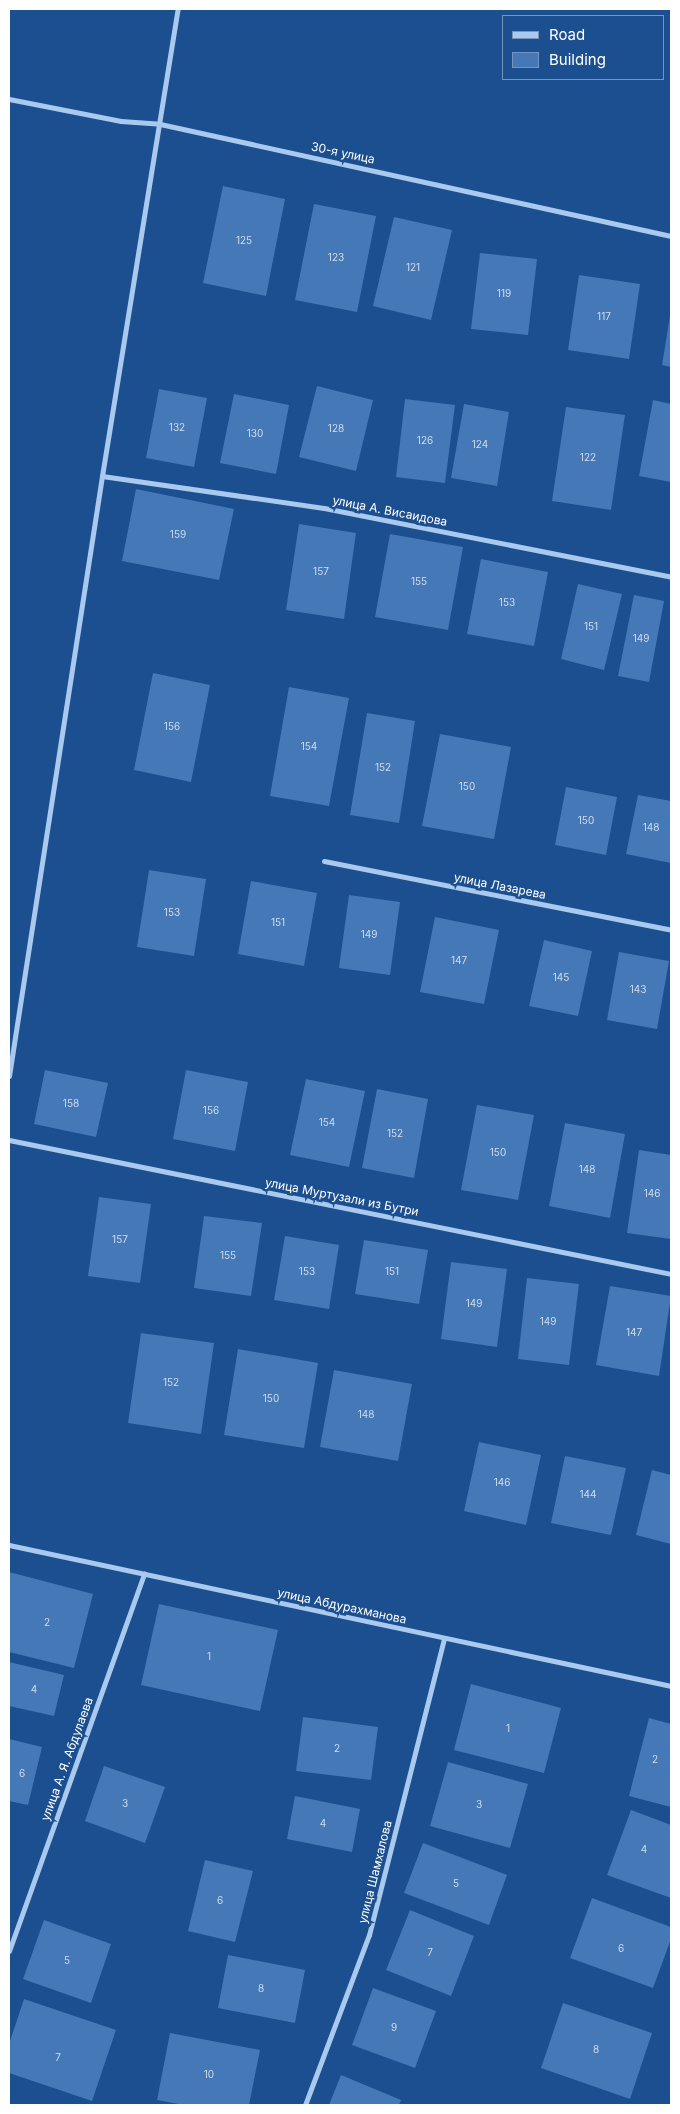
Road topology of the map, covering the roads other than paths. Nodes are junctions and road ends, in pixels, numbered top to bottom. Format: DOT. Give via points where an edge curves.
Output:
graph roads {
  1 [pos="178,9"];
  2 [pos="9,99"];
  3 [pos="160,124"];
  4 [pos="671,236"];
  5 [pos="102,476"];
  6 [pos="671,577"];
  7 [pos="324,861"];
  8 [pos="671,930"];
  9 [pos="9,1076"];
  10 [pos="9,1140"];
  11 [pos="671,1274"];
  12 [pos="9,1545"];
  13 [pos="144,1574"];
  14 [pos="444,1638"];
  15 [pos="671,1686"];
  16 [pos="9,1951"];
  17 [pos="305,2105"];
  1 -- 3 [label="street"];
  2 -- 3 [label="street, 30-я улица" via="121,121"];
  3 -- 4 [label="street, 30-я улица"];
  3 -- 5 [label="street"];
  5 -- 6 [label="street, улица А. Висаидова" via="324,508"];
  5 -- 9 [label="street"];
  7 -- 8 [label="street, улица Лазарева"];
  10 -- 11 [label="street, улица Муртузали из Бутри"];
  12 -- 13 [label="street, улица Абдурахманова"];
  13 -- 14 [label="street, улица Абдурахманова"];
  13 -- 16 [label="street, улица А. Я. Абдулаева"];
  14 -- 15 [label="street, улица Абдурахманова"];
  14 -- 17 [label="street, улица Шамхалова" via="369,1935"];
}
